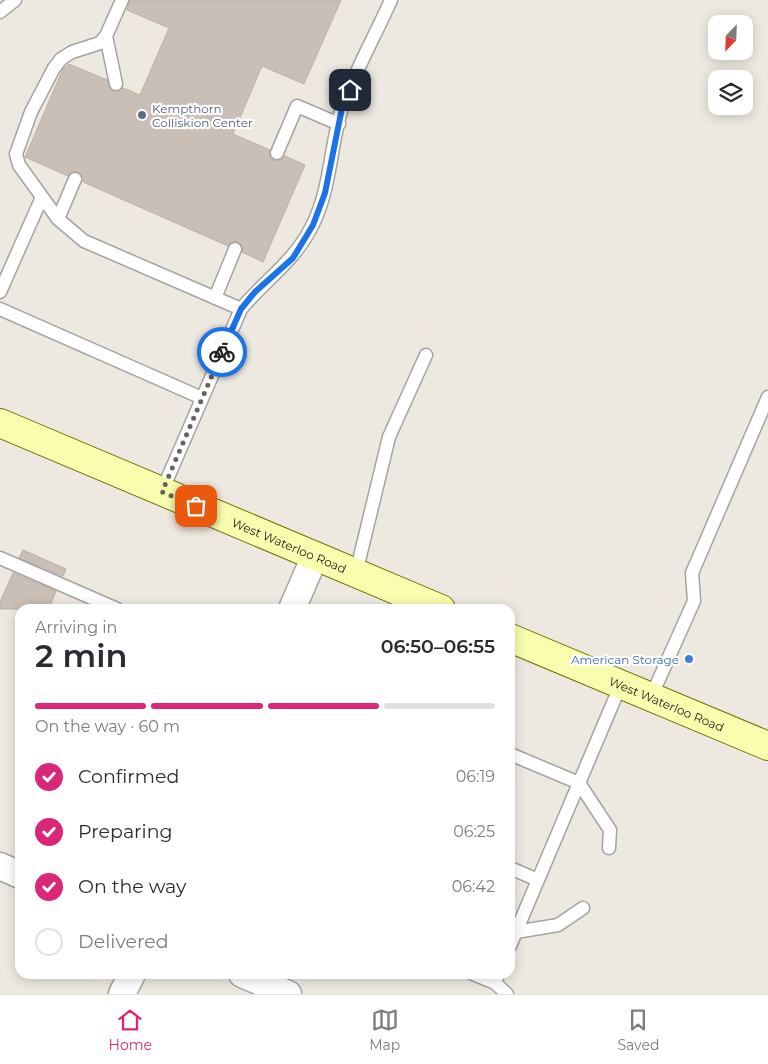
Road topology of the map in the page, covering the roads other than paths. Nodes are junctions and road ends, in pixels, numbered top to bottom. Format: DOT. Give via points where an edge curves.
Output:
graph roads {
  1 [pos="15,0"];
  2 [pos="122,0"];
  3 [pos="391,0"];
  4 [pos="0,12"];
  5 [pos="106,36"];
  6 [pos="116,84"];
  7 [pos="339,124"];
  8 [pos="277,153"];
  9 [pos="75,179"];
  10 [pos="42,197"];
  11 [pos="58,218"];
  12 [pos="236,249"];
  13 [pos="0,292"];
  14 [pos="215,298"];
  15 [pos="0,309"];
  16 [pos="241,309"];
  17 [pos="426,355"];
  18 [pos="768,397"];
  19 [pos="202,398"];
  20 [pos="0,423"];
  21 [pos="162,492"];
  22 [pos="316,556"];
  23 [pos="0,558"];
  24 [pos="356,573"];
  25 [pos="106,604"];
  26 [pos="294,604"];
  27 [pos="429,604"];
  28 [pos="515,640"];
  29 [pos="621,684"];
  30 [pos="651,697"];
  31 [pos="768,746"];
  32 [pos="515,756"];
  33 [pos="579,783"];
  34 [pos="609,848"];
  35 [pos="0,866"];
  36 [pos="515,870"];
  37 [pos="15,873"];
  38 [pos="538,880"];
  39 [pos="583,908"];
  40 [pos="516,932"];
  41 [pos="130,979"];
  42 [pos="254,979"];
  43 [pos="497,979"];
  44 [pos="122,994"];
  45 [pos="288,994"];
  46 [pos="507,994"];
  1 -- 4 [label="lane"];
  2 -- 5 [label="lane"];
  3 -- 7 [label="lane" via="342,108"];
  5 -- 6 [label="lane"];
  5 -- 10 [label="lane" via="100,43 72,52 62,59 54,68 32,112 16,154 18,166"];
  7 -- 8 [label="lane" via="297,106"];
  7 -- 16 [label="lane" via="325,193 313,225 293,258"];
  9 -- 11 [label="lane"];
  10 -- 11 [label="lane"];
  10 -- 13 [label="lane"];
  11 -- 14 [label="lane" via="84,241"];
  12 -- 14 [label="lane"];
  14 -- 16 [label="lane"];
  15 -- 19 [label="lane"];
  16 -- 19 [label="lane"];
  17 -- 24 [label="lane" via="389,437"];
  18 -- 30 [label="lane" via="692,573 694,601"];
  19 -- 21 [label="lane"];
  20 -- 21 [label="main road, West Waterloo Road"];
  21 -- 22 [label="main road, West Waterloo Road"];
  22 -- 24 [label="main road, West Waterloo Road"];
  22 -- 26 [label="street"];
  23 -- 25 [label="lane"];
  24 -- 27 [label="main road, West Waterloo Road"];
  28 -- 29 [label="main road, West Waterloo Road"];
  29 -- 30 [label="main road, West Waterloo Road"];
  29 -- 33 [label="lane"];
  30 -- 31 [label="main road, West Waterloo Road"];
  32 -- 33 [label="lane"];
  33 -- 34 [label="lane" via="610,830"];
  33 -- 38 [label="lane"];
  35 -- 37 [label="street"];
  36 -- 38 [label="lane"];
  38 -- 40 [label="lane"];
  39 -- 40 [label="lane" via="558,924"];
  41 -- 44 [label="street"];
  42 -- 45 [label="street"];
  43 -- 46 [label="lane"];
}
